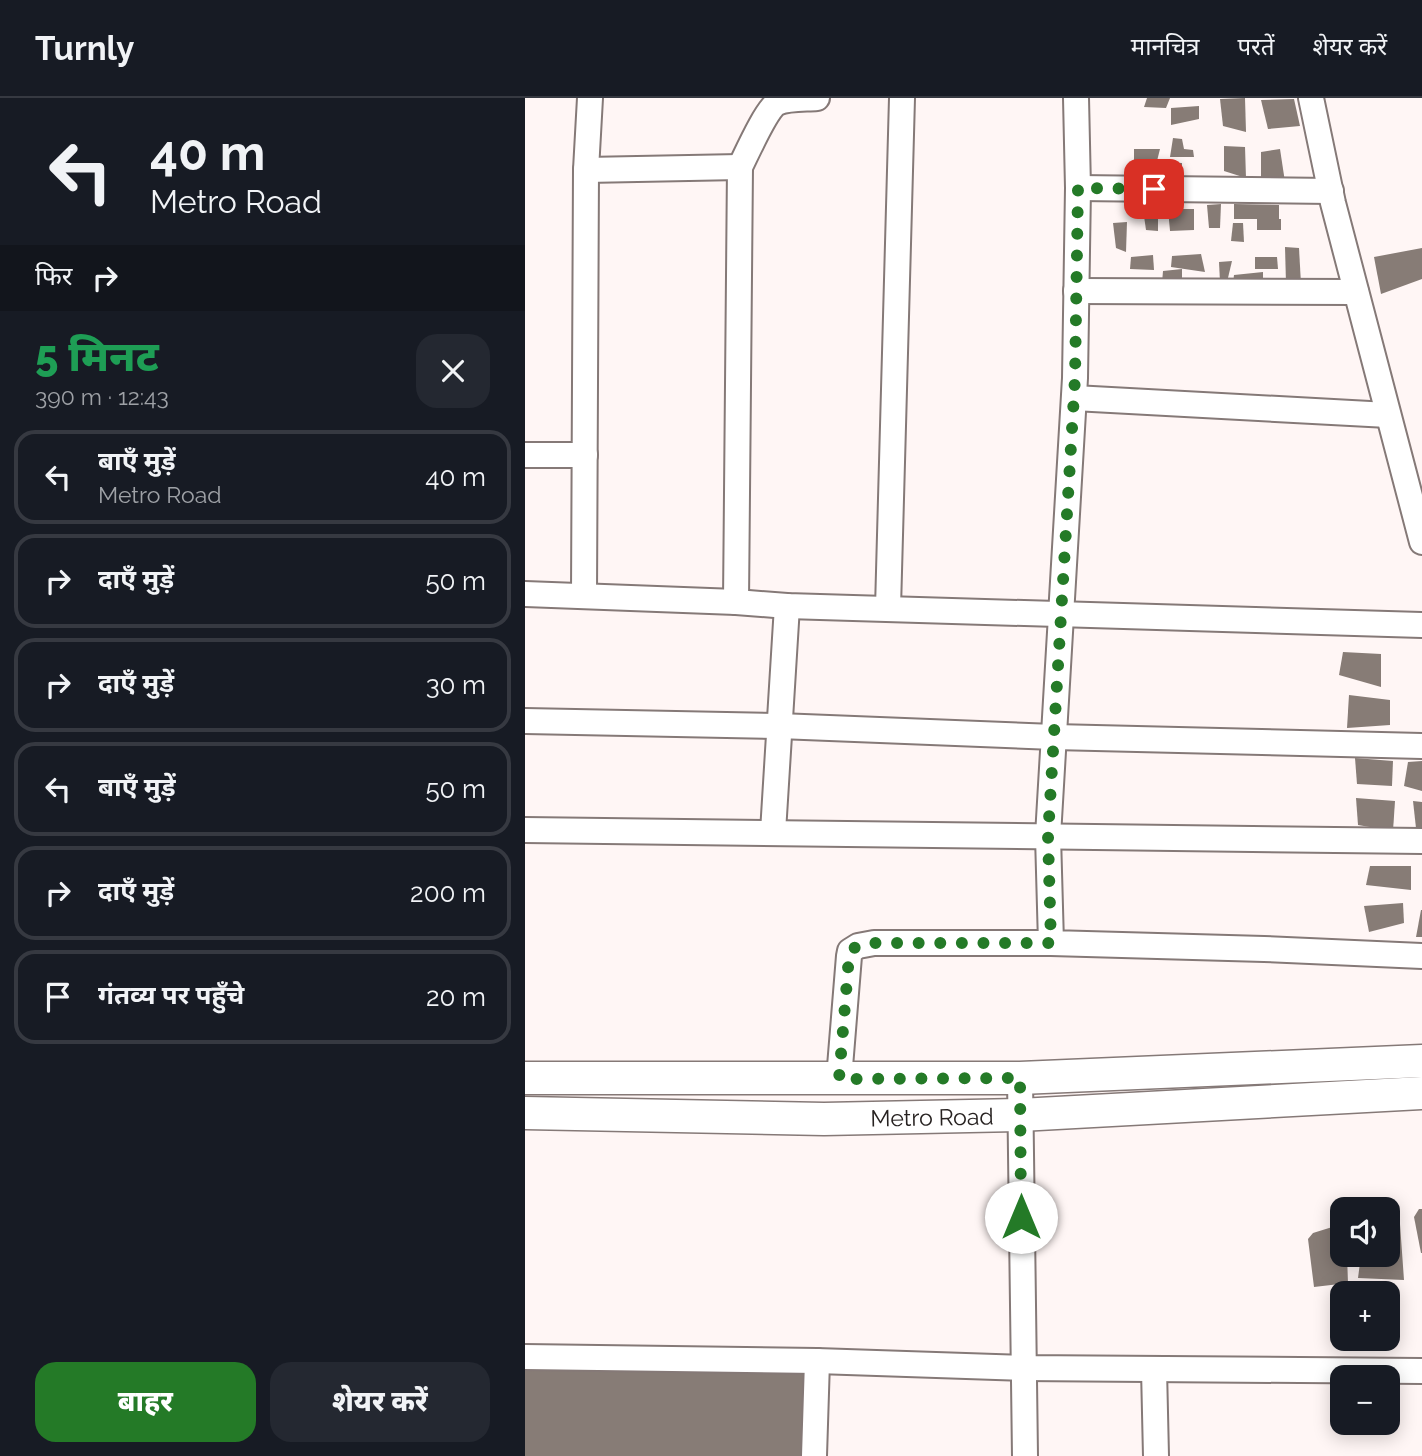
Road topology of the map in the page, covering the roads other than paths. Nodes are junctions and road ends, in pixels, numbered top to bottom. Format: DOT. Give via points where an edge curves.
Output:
graph roads {
  1 [pos="590,98"];
  2 [pos="817,98"];
  3 [pos="902,98"];
  4 [pos="1076,98"];
  5 [pos="1311,98"];
  6 [pos="740,167"];
  7 [pos="586,170"];
  8 [pos="1078,188"];
  9 [pos="1331,191"];
  10 [pos="1076,291"];
  11 [pos="1356,292"];
  12 [pos="1074,398"];
  13 [pos="1388,415"];
  14 [pos="525,455"];
  15 [pos="585,456"];
  16 [pos="1422,542"];
  17 [pos="525,594"];
  18 [pos="585,596"];
  19 [pos="736,602"];
  20 [pos="787,606"];
  21 [pos="888,608"];
  22 [pos="1061,614"];
  23 [pos="1422,625"];
  24 [pos="525,722"];
  25 [pos="779,726"];
  26 [pos="1054,737"];
  27 [pos="1422,746"];
  28 [pos="525,830"];
  29 [pos="773,832"];
  30 [pos="1048,836"];
  31 [pos="1422,841"];
  32 [pos="1051,943"];
  33 [pos="1422,956"];
  34 [pos="1422,1061"];
  35 [pos="525,1078"];
  36 [pos="1020,1078"];
  37 [pos="839,1079"];
  38 [pos="1422,1093"];
  39 [pos="525,1113"];
  40 [pos="1020,1115"];
  41 [pos="525,1357"];
  42 [pos="817,1361"];
  43 [pos="1022,1368"];
  44 [pos="1154,1369"];
  45 [pos="1422,1371"];
  46 [pos="814,1456"];
  47 [pos="1025,1456"];
  48 [pos="1156,1456"];
  1 -- 7 [label="street"];
  2 -- 6 [label="street" via="778,102"];
  3 -- 21 [label="street"];
  4 -- 8 [label="street"];
  5 -- 9 [label="street"];
  6 -- 7 [label="street"];
  6 -- 19 [label="street"];
  7 -- 15 [label="street"];
  8 -- 9 [label="street"];
  8 -- 10 [label="street"];
  9 -- 11 [label="street"];
  10 -- 11 [label="street"];
  10 -- 12 [label="street"];
  11 -- 13 [label="street"];
  12 -- 13 [label="street"];
  12 -- 22 [label="street"];
  13 -- 16 [label="street"];
  14 -- 15 [label="street"];
  15 -- 18 [label="street"];
  17 -- 18 [label="street"];
  18 -- 19 [label="street"];
  19 -- 20 [label="street"];
  20 -- 21 [label="street"];
  20 -- 25 [label="street"];
  21 -- 22 [label="street"];
  22 -- 23 [label="street"];
  22 -- 26 [label="street"];
  24 -- 25 [label="street"];
  25 -- 26 [label="street"];
  25 -- 29 [label="street"];
  26 -- 27 [label="street"];
  26 -- 30 [label="street"];
  28 -- 29 [label="street"];
  29 -- 30 [label="street"];
  30 -- 31 [label="street"];
  30 -- 32 [label="street"];
  32 -- 33 [label="street"];
  32 -- 37 [label="street" via="874,943 853,948 845,989"];
  34 -- 36 [label="street, Metro Road"];
  35 -- 37 [label="street, Metro Road"];
  36 -- 37 [label="street, Metro Road"];
  36 -- 40 [label="street"];
  38 -- 40 [label="street, Metro Road"];
  39 -- 40 [label="street, Metro Road" via="824,1119"];
  40 -- 43 [label="street"];
  41 -- 42 [label="street"];
  42 -- 43 [label="street"];
  42 -- 46 [label="street"];
  43 -- 44 [label="street"];
  43 -- 47 [label="street"];
  44 -- 45 [label="street"];
  44 -- 48 [label="street"];
}
